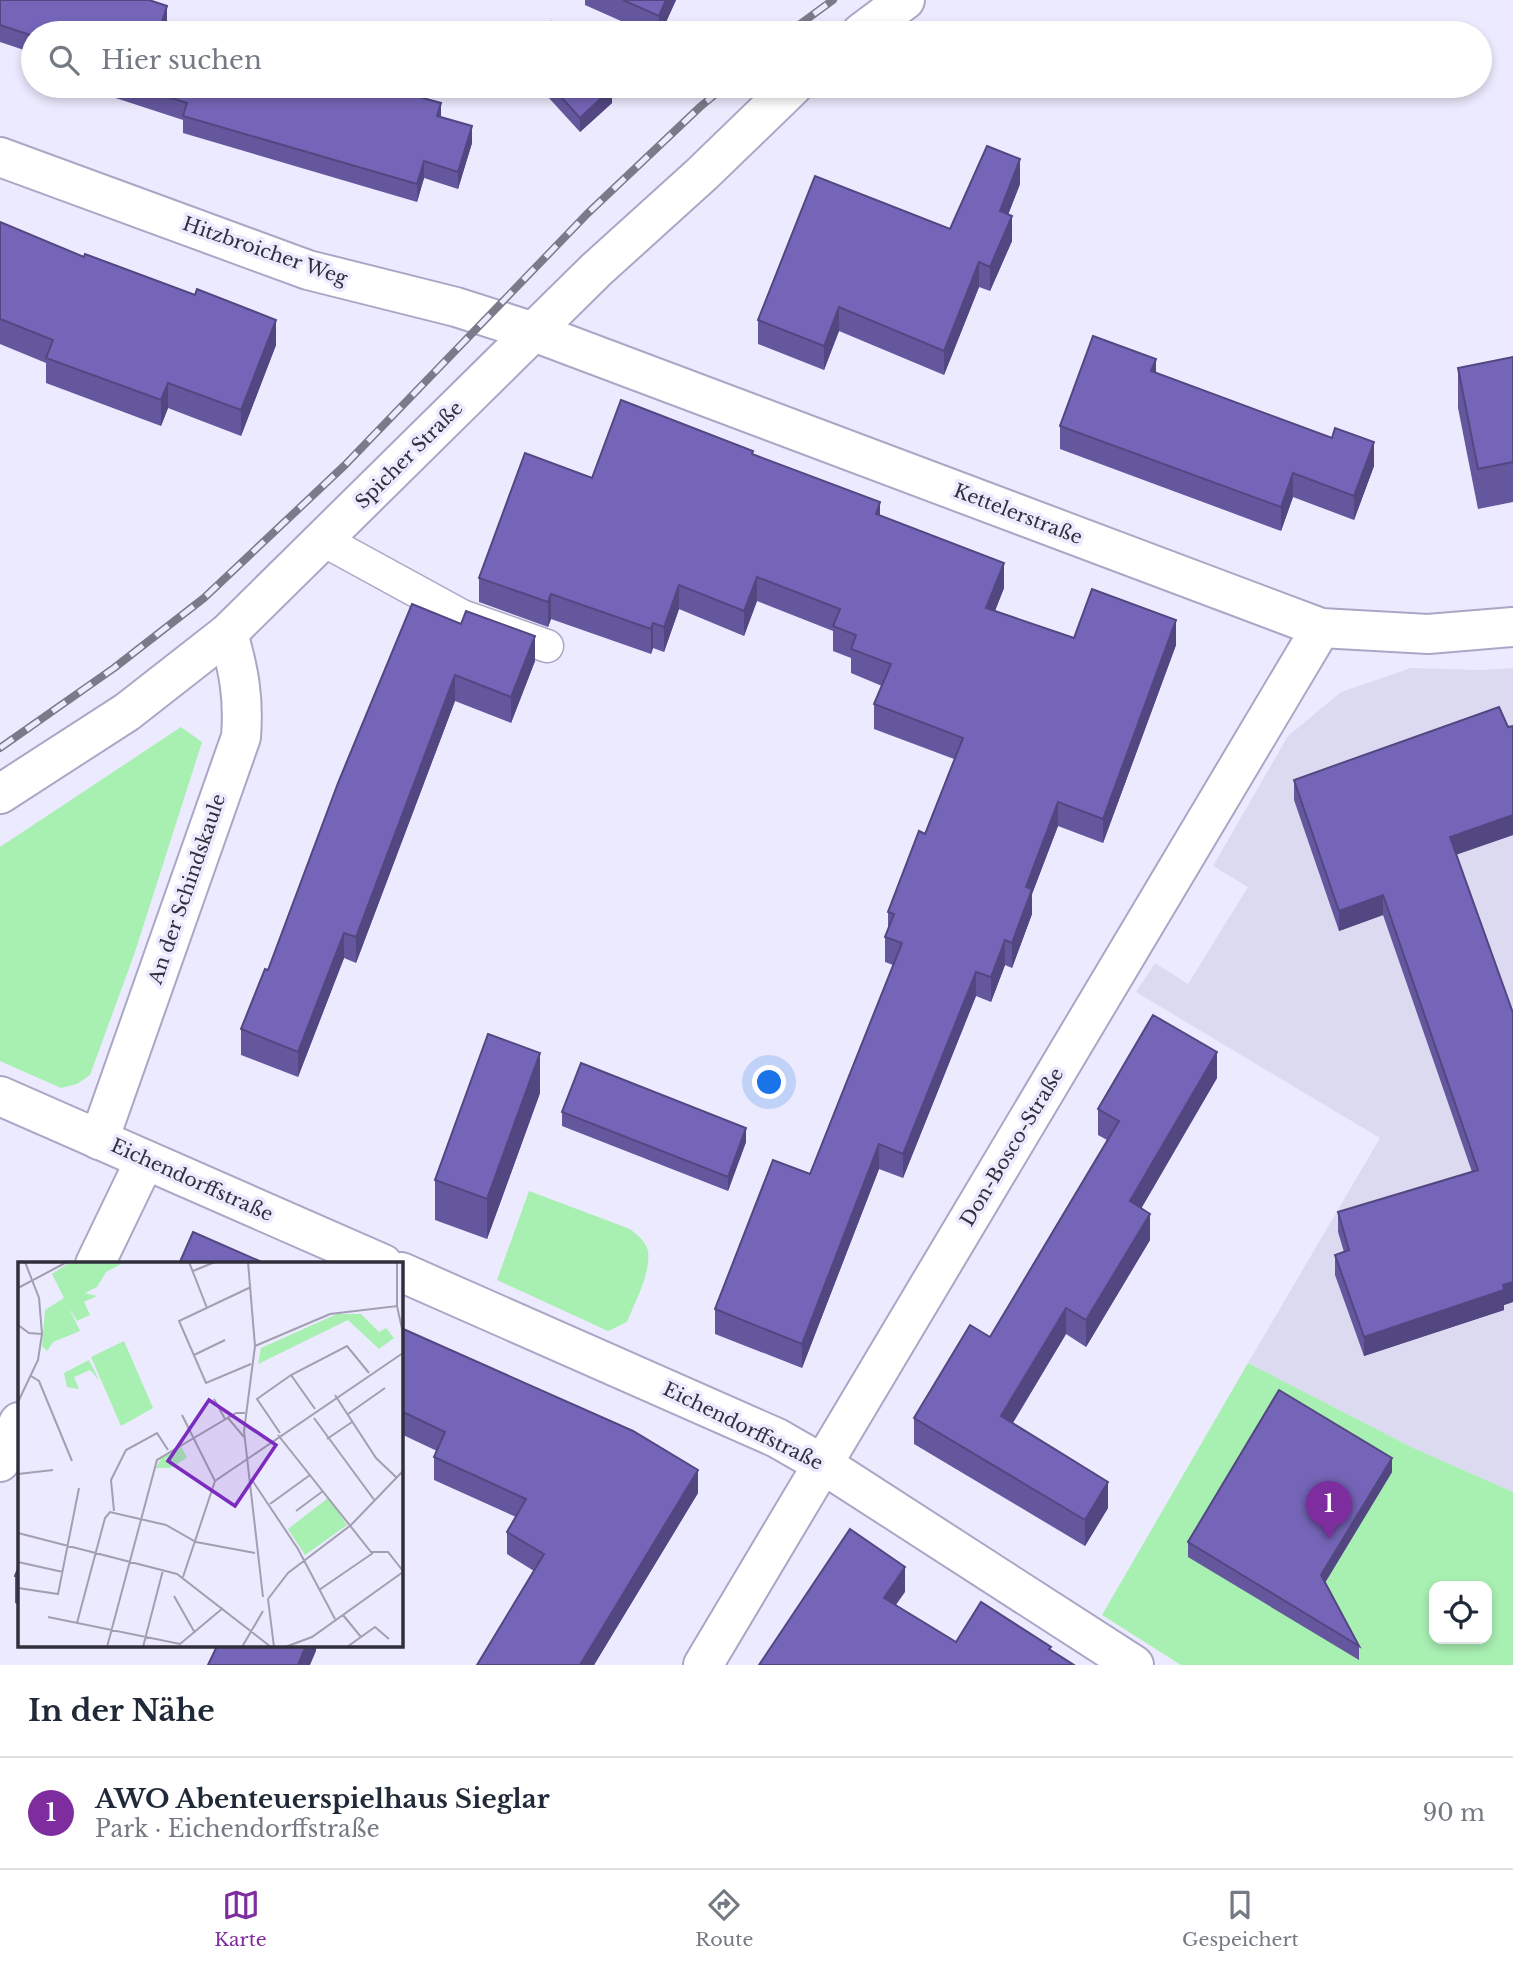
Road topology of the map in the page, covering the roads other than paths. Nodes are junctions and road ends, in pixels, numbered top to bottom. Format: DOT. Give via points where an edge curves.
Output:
graph roads {
  1 [pos="780,98"];
  2 [pos="0,157"];
  3 [pos="534,331"];
  4 [pos="323,540"];
  5 [pos="1513,627"];
  6 [pos="1321,628"];
  7 [pos="228,633"];
  8 [pos="547,646"];
  9 [pos="0,794"];
  10 [pos="0,1096"];
  11 [pos="99,1140"];
  12 [pos="145,1160"];
  13 [pos="96,1262"];
  14 [pos="378,1262"];
  15 [pos="402,1272"];
  16 [pos="18,1424"];
  17 [pos="0,1462"];
  18 [pos="824,1465"];
  19 [pos="703,1665"];
  20 [pos="1134,1665"];
  1 -- 3 [label="street, Spicher Straße"];
  2 -- 3 [label="street, Hitzbroicher Weg" via="308,270"];
  3 -- 4 [label="street, Spicher Straße"];
  3 -- 6 [label="street, Kettelerstraße"];
  4 -- 7 [label="street, Spicher Straße"];
  4 -- 8 [label="lane" via="462,616"];
  5 -- 6 [label="street, Kettelerstraße" via="1428,634"];
  6 -- 18 [label="street, Don-Bosco-Straße"];
  7 -- 9 [label="street, Spicher Straße" via="127,712"];
  7 -- 11 [label="street, An der Schindskaule" via="240,674 241,737"];
  10 -- 11 [label="street, Eichendorffstraße"];
  11 -- 12 [label="street, Eichendorffstraße"];
  12 -- 13 [label="street"];
  12 -- 14 [label="street, Eichendorffstraße"];
  15 -- 18 [label="street, Eichendorffstraße" via="765,1433"];
  16 -- 17 [label="street"];
  18 -- 19 [label="street, Don-Bosco-Straße"];
  18 -- 20 [label="street, Eichendorffstraße"];
}
